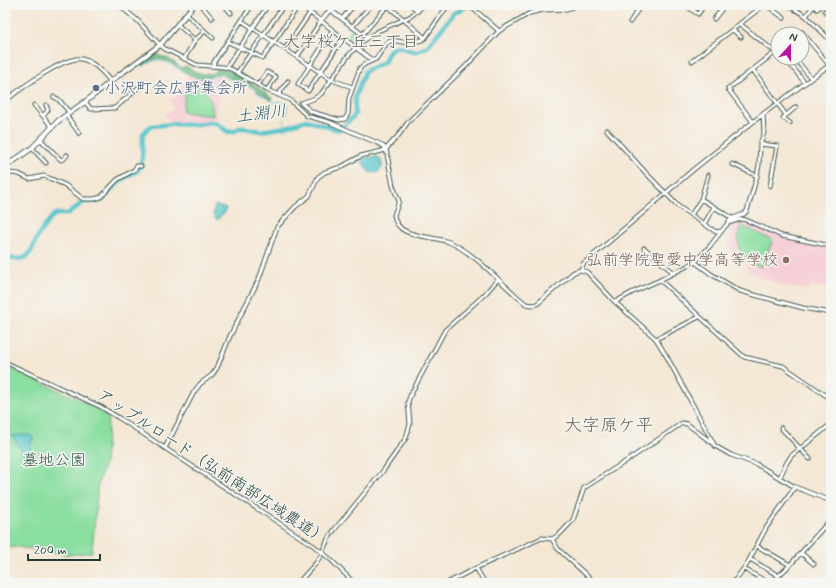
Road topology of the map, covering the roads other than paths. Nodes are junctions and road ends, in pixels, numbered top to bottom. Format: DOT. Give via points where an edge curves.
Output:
graph roads {
  1 [pos="119,5"];
  2 [pos="194,5"];
  3 [pos="201,5"];
  4 [pos="224,5"];
  5 [pos="252,5"];
  6 [pos="268,5"];
  7 [pos="284,5"];
  8 [pos="299,5"];
  9 [pos="324,5"];
  10 [pos="334,5"];
  11 [pos="354,5"];
  12 [pos="371,5"];
  13 [pos="387,5"];
  14 [pos="411,5"];
  15 [pos="424,5"];
  16 [pos="448,5"];
  17 [pos="578,5"];
  18 [pos="641,5"];
  19 [pos="686,5"];
  20 [pos="704,5"];
  21 [pos="725,5"];
  22 [pos="765,5"];
  23 [pos="789,5"];
  24 [pos="814,5"];
  25 [pos="822,5"];
  26 [pos="470,6"];
  27 [pos="330,10"];
  28 [pos="418,11"];
  29 [pos="825,11"];
  30 [pos="231,13"];
  31 [pos="310,13"];
  32 [pos="186,14"];
  33 [pos="806,16"];
  34 [pos="212,18"];
  35 [pos="784,18"];
  36 [pos="831,18"];
  37 [pos="342,19"];
  38 [pos="714,19"];
  39 [pos="404,20"];
  40 [pos="242,21"];
  41 [pos="321,21"];
  42 [pos="630,22"];
  43 [pos="740,24"];
  44 [pos="178,25"];
  45 [pos="352,27"];
  46 [pos="253,28"];
  47 [pos="333,30"];
  48 [pos="733,30"];
  49 [pos="205,31"];
  50 [pos="499,31"];
  51 [pos="362,34"];
  52 [pos="264,36"];
  53 [pos="741,37"];
  54 [pos="213,38"];
  55 [pos="343,38"];
  56 [pos="367,38"];
  57 [pos="425,38"];
  58 [pos="830,39"];
  59 [pos="195,40"];
  60 [pos="228,42"];
  61 [pos="274,42"];
  62 [pos="810,42"];
  63 [pos="160,46"];
  64 [pos="770,46"];
  65 [pos="240,47"];
  66 [pos="356,48"];
  67 [pos="285,50"];
  68 [pos="252,53"];
  69 [pos="770,56"];
  70 [pos="297,58"];
  71 [pos="184,59"];
  72 [pos="372,60"];
  73 [pos="692,61"];
  74 [pos="214,66"];
  75 [pos="310,66"];
  76 [pos="791,66"];
  77 [pos="801,66"];
  78 [pos="829,66"];
  79 [pos="227,68"];
  80 [pos="753,70"];
  81 [pos="237,73"];
  82 [pos="321,73"];
  83 [pos="811,78"];
  84 [pos="332,80"];
  85 [pos="288,81"];
  86 [pos="111,82"];
  87 [pos="804,83"];
  88 [pos="258,85"];
  89 [pos="352,87"];
  90 [pos="138,88"];
  91 [pos="267,90"];
  92 [pos="278,95"];
  93 [pos="54,98"];
  94 [pos="5,101"];
  95 [pos="85,102"];
  96 [pos="301,103"];
  97 [pos="778,104"];
  98 [pos="34,105"];
  99 [pos="46,105"];
  100 [pos="295,105"];
  101 [pos="796,107"];
  102 [pos="68,114"];
  103 [pos="763,114"];
  104 [pos="786,115"];
  105 [pos="43,116"];
  106 [pos="753,122"];
  107 [pos="790,122"];
  108 [pos="52,127"];
  109 [pos="607,130"];
  110 [pos="79,133"];
  111 [pos="41,140"];
  112 [pos="760,144"];
  113 [pos="32,148"];
  114 [pos="386,149"];
  115 [pos="67,155"];
  116 [pos="46,163"];
  117 [pos="732,164"];
  118 [pos="140,166"];
  119 [pos="5,167"];
  120 [pos="5,171"];
  121 [pos="708,175"];
  122 [pos="757,176"];
  123 [pos="770,186"];
  124 [pos="666,194"];
  125 [pos="701,199"];
  126 [pos="714,207"];
  127 [pos="691,215"];
  128 [pos="732,218"];
  129 [pos="728,223"];
  130 [pos="704,224"];
  131 [pos="721,231"];
  132 [pos="831,246"];
  133 [pos="644,248"];
  134 [pos="695,262"];
  135 [pos="581,270"];
  136 [pos="674,273"];
  137 [pos="498,279"];
  138 [pos="660,280"];
  139 [pos="615,302"];
  140 [pos="831,313"];
  141 [pos="699,317"];
  142 [pos="656,339"];
  143 [pos="5,362"];
  144 [pos="831,399"];
  145 [pos="830,425"];
  146 [pos="781,428"];
  147 [pos="831,430"];
  148 [pos="712,442"];
  149 [pos="165,448"];
  150 [pos="801,448"];
  151 [pos="810,459"];
  152 [pos="780,477"];
  153 [pos="795,487"];
  154 [pos="831,501"];
  155 [pos="831,519"];
  156 [pos="552,539"];
  157 [pos="757,546"];
  158 [pos="323,552"];
  159 [pos="801,553"];
  160 [pos="750,559"];
  161 [pos="814,564"];
  162 [pos="790,565"];
  163 [pos="476,568"];
  164 [pos="744,569"];
  165 [pos="779,576"];
  166 [pos="298,583"];
  167 [pos="354,583"];
  168 [pos="447,583"];
  169 [pos="485,583"];
  170 [pos="595,583"];
  171 [pos="734,583"];
  172 [pos="768,583"];
  1 -- 63 [label="street" via="138,21"];
  2 -- 32 [label="main road"];
  3 -- 34 [label="street"];
  4 -- 30 [label="street"];
  5 -- 40 [label="street"];
  6 -- 46 [label="street"];
  7 -- 52 [label="street"];
  8 -- 31 [label="street"];
  8 -- 61 [label="street"];
  9 -- 27 [label="street"];
  10 -- 27 [label="street"];
  11 -- 37 [label="street"];
  12 -- 45 [label="street"];
  13 -- 39 [label="street"];
  13 -- 51 [label="street"];
  14 -- 28 [label="street"];
  15 -- 28 [label="street"];
  16 -- 57 [label="street"];
  17 -- 50 [label="street" via="567,9 530,13"];
  18 -- 42 [label="street"];
  19 -- 20 [label="street" via="698,14"];
  21 -- 38 [label="street"];
  22 -- 35 [label="street"];
  22 -- 43 [label="street"];
  23 -- 33 [label="street"];
  24 -- 25 [label="street" via="817,9"];
  24 -- 33 [label="street"];
  26 -- 50 [label="street"];
  27 -- 37 [label="street"];
  27 -- 41 [label="street"];
  28 -- 39 [label="street"];
  29 -- 36 [label="street"];
  31 -- 41 [label="street"];
  31 -- 67 [label="street"];
  32 -- 44 [label="main road"];
  32 -- 49 [label="street"];
  33 -- 58 [label="street"];
  37 -- 45 [label="street"];
  39 -- 56 [label="street"];
  39 -- 57 [label="street"];
  40 -- 46 [label="street"];
  40 -- 60 [label="street"];
  41 -- 47 [label="street"];
  41 -- 70 [label="street"];
  43 -- 48 [label="street"];
  43 -- 64 [label="street"];
  44 -- 59 [label="street"];
  44 -- 63 [label="main road"];
  45 -- 51 [label="street"];
  46 -- 52 [label="street"];
  46 -- 65 [label="street"];
  47 -- 55 [label="street"];
  47 -- 75 [label="street"];
  48 -- 53 [label="street"];
  48 -- 73 [label="street"];
  49 -- 54 [label="street"];
  49 -- 59 [label="street"];
  50 -- 114 [label="street" via="411,118"];
  51 -- 56 [label="street"];
  52 -- 61 [label="street"];
  52 -- 68 [label="street"];
  55 -- 66 [label="street"];
  55 -- 82 [label="street"];
  56 -- 66 [label="street"];
  57 -- 72 [label="street" via="408,43 390,41 376,59"];
  59 -- 71 [label="street"];
  60 -- 65 [label="street"];
  60 -- 74 [label="street" via="214,62"];
  61 -- 67 [label="street"];
  61 -- 68 [label="street" via="263,58"];
  62 -- 78 [label="street"];
  63 -- 71 [label="street"];
  63 -- 86 [label="main road"];
  65 -- 68 [label="street"];
  65 -- 79 [label="street"];
  66 -- 72 [label="street"];
  66 -- 84 [label="street"];
  67 -- 70 [label="street"];
  68 -- 81 [label="street"];
  69 -- 80 [label="street"];
  70 -- 75 [label="street"];
  71 -- 74 [label="street" via="202,66"];
  72 -- 89 [label="street" via="360,68"];
  74 -- 79 [label="street"];
  75 -- 82 [label="street"];
  75 -- 82 [label="street" via="298,84 303,88 308,91"];
  76 -- 87 [label="street"];
  77 -- 83 [label="street"];
  78 -- 83 [label="street"];
  79 -- 81 [label="street"];
  80 -- 97 [label="street"];
  80 -- 106 [label="street" via="728,89"];
  81 -- 88 [label="street"];
  82 -- 84 [label="street"];
  83 -- 87 [label="street"];
  84 -- 89 [label="street"];
  84 -- 96 [label="street" via="319,96"];
  85 -- 92 [label="street"];
  86 -- 94 [label="street" via="95,65 81,59 73,59 57,66"];
  86 -- 95 [label="main road"];
  87 -- 97 [label="street"];
  88 -- 91 [label="street"];
  88 -- 91 [label="street" via="267,72 276,77"];
  89 -- 96 [label="street" via="348,114 342,120 312,112"];
  90 -- 95 [label="street" via="112,109 91,109"];
  91 -- 92 [label="street"];
  92 -- 100 [label="street"];
  93 -- 102 [label="street" via="58,99"];
  95 -- 102 [label="main road"];
  96 -- 100 [label="street"];
  97 -- 103 [label="street"];
  97 -- 104 [label="street"];
  98 -- 105 [label="street"];
  99 -- 105 [label="street" via="48,110"];
  100 -- 114 [label="street" via="307,116 343,128"];
  101 -- 104 [label="street"];
  102 -- 108 [label="main road"];
  102 -- 110 [label="street"];
  103 -- 106 [label="street"];
  103 -- 112 [label="street" via="764,133"];
  104 -- 107 [label="street" via="783,118"];
  105 -- 108 [label="street"];
  106 -- 124 [label="street"];
  108 -- 111 [label="main road"];
  109 -- 124 [label="street"];
  111 -- 113 [label="main road"];
  111 -- 115 [label="street" via="61,160"];
  112 -- 122 [label="street"];
  112 -- 123 [label="street" via="777,146"];
  113 -- 116 [label="street"];
  113 -- 119 [label="main road"];
  114 -- 137 [label="street" via="393,186 399,202 394,215 399,227 414,234 451,243"];
  114 -- 149 [label="street" via="361,156 320,175 309,196 277,227 259,278 217,368 194,392"];
  117 -- 122 [label="street"];
  118 -- 120 [label="street" via="117,180 98,199 83,199 65,185 44,176 29,178"];
  121 -- 125 [label="street"];
  122 -- 128 [label="street" via="747,211"];
  124 -- 127 [label="street"];
  124 -- 135 [label="street" via="583,264"];
  125 -- 126 [label="street"];
  125 -- 127 [label="street"];
  126 -- 128 [label="street"];
  126 -- 130 [label="street"];
  127 -- 130 [label="street"];
  128 -- 129 [label="street"];
  129 -- 131 [label="street"];
  129 -- 132 [label="street" via="746,220 782,236"];
  130 -- 131 [label="street" via="716,232"];
  131 -- 134 [label="street"];
  133 -- 136 [label="street"];
  134 -- 136 [label="street"];
  134 -- 140 [label="street" via="740,291"];
  135 -- 137 [label="street" via="574,272 533,305 528,305"];
  135 -- 139 [label="street" via="589,273"];
  136 -- 138 [label="street"];
  137 -- 158 [label="street" via="442,333 410,396 410,424 407,435 383,471 332,534"];
  138 -- 139 [label="street"];
  138 -- 141 [label="street"];
  139 -- 142 [label="street"];
  141 -- 142 [label="street"];
  141 -- 144 [label="street" via="744,356 783,366"];
  142 -- 148 [label="street"];
  143 -- 149 [label="street, アップルロード（弘前南部広域農道）" via="101,407"];
  145 -- 147 [label="street"];
  145 -- 150 [label="street"];
  146 -- 150 [label="street"];
  148 -- 152 [label="street" via="718,449"];
  148 -- 156 [label="street" via="687,424 682,424 584,488 572,520"];
  149 -- 158 [label="street, アップルロード（弘前南部広域農道）"];
  150 -- 151 [label="street"];
  150 -- 152 [label="street" via="788,460"];
  152 -- 153 [label="street"];
  153 -- 154 [label="street"];
  153 -- 157 [label="street" via="766,528"];
  155 -- 159 [label="street"];
  156 -- 163 [label="street" via="542,538"];
  156 -- 170 [label="street" via="558,549"];
  157 -- 160 [label="street"];
  157 -- 162 [label="street"];
  158 -- 166 [label="street"];
  158 -- 167 [label="street, アップルロード（弘前南部広域農道）"];
  159 -- 161 [label="street"];
  159 -- 162 [label="street"];
  160 -- 164 [label="street"];
  160 -- 165 [label="street"];
  162 -- 165 [label="street"];
  163 -- 168 [label="street"];
  163 -- 169 [label="street"];
  164 -- 171 [label="street"];
  164 -- 172 [label="street"];
  165 -- 172 [label="street"];
}
